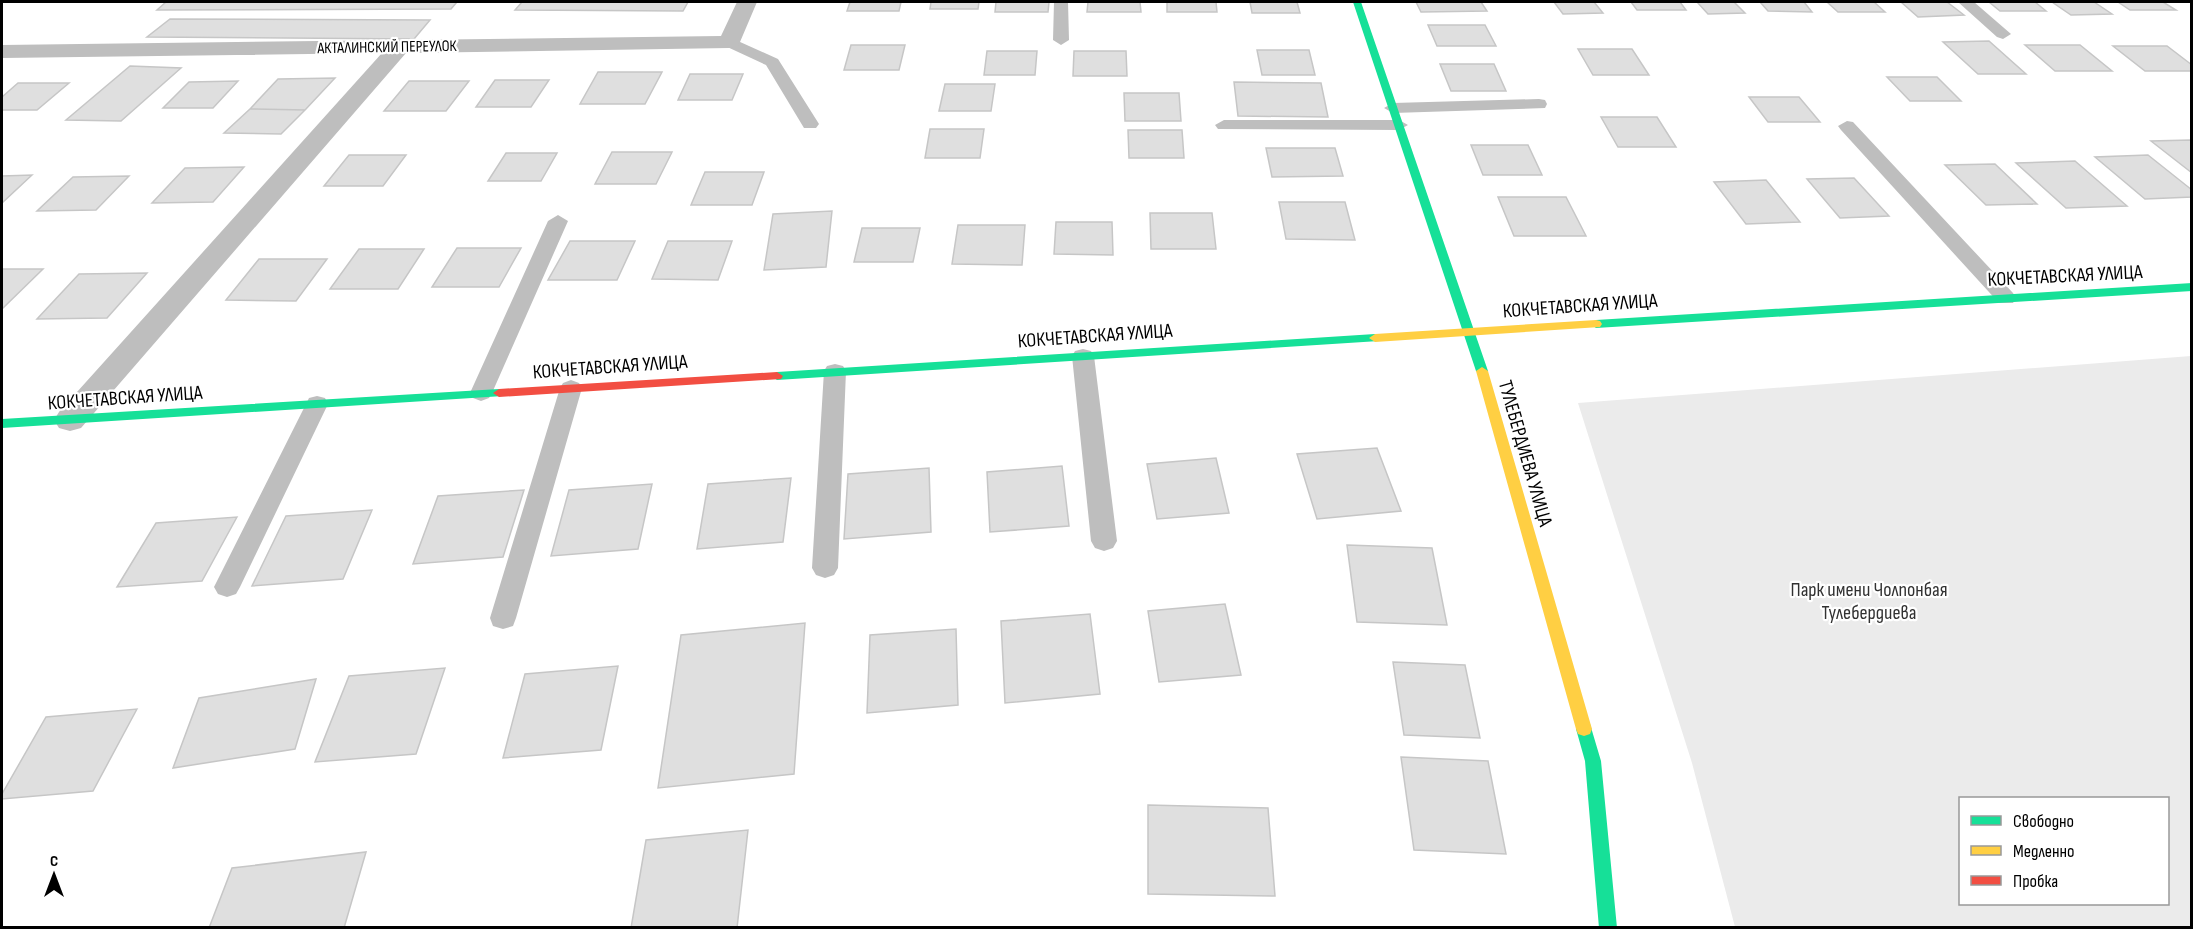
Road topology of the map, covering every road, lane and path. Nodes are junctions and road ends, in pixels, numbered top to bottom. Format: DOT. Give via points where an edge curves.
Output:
graph roads {
  1 [pos="747,2"];
  2 [pos="1061,2"];
  3 [pos="1357,2"];
  4 [pos="1965,2"];
  5 [pos="2003,34"];
  6 [pos="1061,40"];
  7 [pos="729,42"];
  8 [pos="400,46"];
  9 [pos="2,51"];
  10 [pos="1539,104"];
  11 [pos="1394,108"];
  12 [pos="810,124"];
  13 [pos="1224,125"];
  14 [pos="1399,125"];
  15 [pos="1847,126"];
  16 [pos="558,221"];
  17 [pos="2192,286"];
  18 [pos="2006,298"];
  19 [pos="1470,331"];
  20 [pos="1083,356"];
  21 [pos="836,371"];
  22 [pos="571,388"];
  23 [pos="481,393"];
  24 [pos="317,404"];
  25 [pos="70,420"];
  26 [pos="2,424"];
  27 [pos="1104,540"];
  28 [pos="825,568"];
  29 [pos="227,587"];
  30 [pos="503,618"];
  31 [pos="1608,927"];
  1 -- 7 [label="street"];
  2 -- 6 [label="lane"];
  3 -- 11 [label="street, ТУЛЕБЕРДИЕВА УЛИЦА"];
  4 -- 5 [label="lane"];
  7 -- 8 [label="street, АКТАЛИНСКИЙ ПЕРЕУЛОК"];
  7 -- 12 [label="lane" via="772,62"];
  8 -- 9 [label="street, АКТАЛИНСКИЙ ПЕРЕУЛОК"];
  8 -- 25 [label="street"];
  10 -- 11 [label="lane"];
  11 -- 14 [label="street, ТУЛЕБЕРДИЕВА УЛИЦА"];
  13 -- 14 [label="lane"];
  14 -- 19 [label="street, ТУЛЕБЕРДИЕВА УЛИЦА"];
  15 -- 18 [label="lane"];
  16 -- 23 [label="lane"];
  17 -- 18 [label="street, КОКЧЕТАВСКАЯ УЛИЦА"];
  18 -- 19 [label="street, КОКЧЕТАВСКАЯ УЛИЦА"];
  19 -- 20 [label="street, КОКЧЕТАВСКАЯ УЛИЦА"];
  19 -- 31 [label="street, ТУЛЕБЕРДИЕВА УЛИЦА" via="1593,761"];
  20 -- 21 [label="street, КОКЧЕТАВСКАЯ УЛИЦА"];
  20 -- 27 [label="lane"];
  21 -- 22 [label="street, КОКЧЕТАВСКАЯ УЛИЦА"];
  21 -- 28 [label="lane"];
  22 -- 23 [label="street, КОКЧЕТАВСКАЯ УЛИЦА"];
  22 -- 30 [label="lane"];
  23 -- 24 [label="street, КОКЧЕТАВСКАЯ УЛИЦА"];
  24 -- 25 [label="street, КОКЧЕТАВСКАЯ УЛИЦА"];
  24 -- 29 [label="lane"];
  25 -- 26 [label="street, КОКЧЕТАВСКАЯ УЛИЦА"];
}
